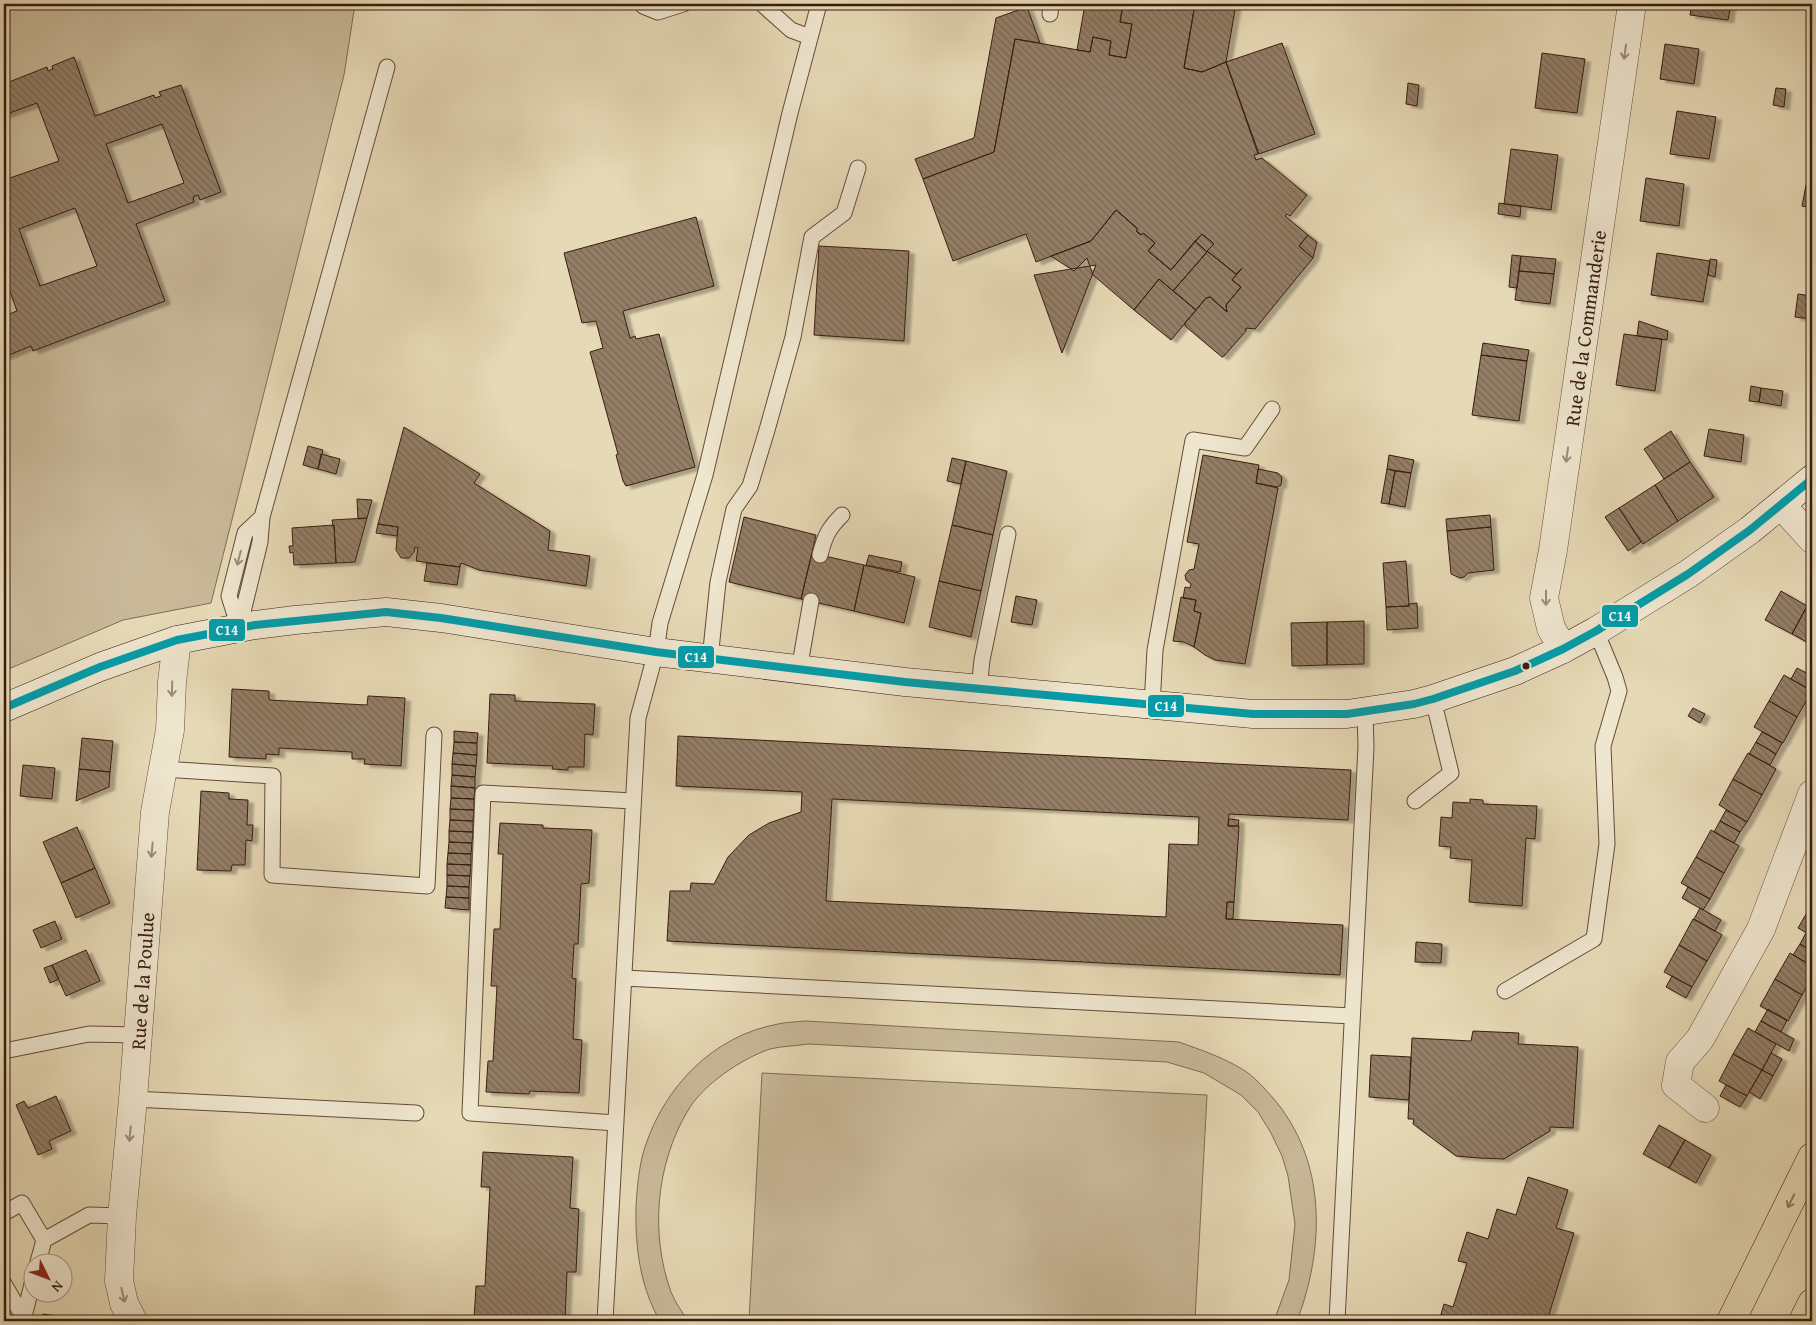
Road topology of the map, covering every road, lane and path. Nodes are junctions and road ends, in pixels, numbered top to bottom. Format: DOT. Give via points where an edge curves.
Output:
graph roads {
  1 [pos="642,4"];
  2 [pos="683,4"];
  3 [pos="762,4"];
  4 [pos="819,4"];
  5 [pos="1632,4"];
  6 [pos="810,37"];
  7 [pos="387,67"];
  8 [pos="858,168"];
  9 [pos="1272,409"];
  10 [pos="1812,479"];
  11 [pos="1782,505"];
  12 [pos="842,515"];
  13 [pos="1008,534"];
  14 [pos="1812,539"];
  15 [pos="820,554"];
  16 [pos="811,601"];
  17 [pos="239,628"];
  18 [pos="1596,631"];
  19 [pos="177,640"];
  20 [pos="1563,649"];
  21 [pos="656,652"];
  22 [pos="710,659"];
  23 [pos="798,670"];
  24 [pos="979,690"];
  25 [pos="1433,699"];
  26 [pos="1152,706"];
  27 [pos="4,708"];
  28 [pos="1364,711"];
  29 [pos="434,735"];
  30 [pos="163,769"];
  31 [pos="1812,794"];
  32 [pos="633,801"];
  33 [pos="1415,801"];
  34 [pos="624,978"];
  35 [pos="1505,991"];
  36 [pos="1352,1016"];
  37 [pos="138,1035"];
  38 [pos="4,1052"];
  39 [pos="133,1099"];
  40 [pos="1705,1108"];
  41 [pos="416,1113"];
  42 [pos="616,1122"];
  43 [pos="1812,1157"];
  44 [pos="4,1213"];
  45 [pos="122,1216"];
  46 [pos="44,1240"];
  47 [pos="41,1252"];
  48 [pos="4,1284"];
  49 [pos="28,1302"];
  50 [pos="1812,1303"];
  51 [pos="23,1320"];
  52 [pos="133,1321"];
  53 [pos="605,1321"];
  54 [pos="1337,1321"];
  55 [pos="1731,1321"];
  56 [pos="1803,1321"];
  1 -- 2 [label="lane" via="658,12"];
  3 -- 6 [label="lane" via="791,30"];
  4 -- 6 [label="lane"];
  5 -- 20 [label="street, Rue de la Commanderie, one-way" via="1544,598 1551,628"];
  6 -- 21 [label="lane" via="705,475 660,623"];
  7 -- 17 [label="lane" via="262,517 245,533 229,596"];
  8 -- 22 [label="lane" via="844,214 812,237 793,337 767,430 750,486 734,509 718,582"];
  9 -- 26 [label="lane" via="1245,448 1193,440 1155,650"];
  10 -- 11 [label="street"];
  11 -- 14 [label="street"];
  11 -- 18 [label="street" via="1688,574"];
  12 -- 15 [label="lane" via="830,527"];
  13 -- 24 [label="lane" via="982,660"];
  16 -- 23 [label="lane"];
  17 -- 19 [label="street"];
  17 -- 21 [label="street" via="386,612"];
  18 -- 20 [label="street"];
  18 -- 35 [label="lane" via="1619,691 1604,746 1607,844 1594,939"];
  19 -- 27 [label="street" via="100,667"];
  19 -- 30 [label="street, Rue de la Poulue, one-way" via="170,730"];
  20 -- 25 [label="street" via="1515,671"];
  21 -- 22 [label="street"];
  21 -- 32 [label="lane" via="638,718"];
  22 -- 23 [label="street"];
  23 -- 24 [label="street"];
  24 -- 26 [label="street"];
  25 -- 28 [label="street"];
  25 -- 33 [label="lane" via="1451,773"];
  26 -- 28 [label="street" via="1253,714 1347,714"];
  28 -- 36 [label="lane" via="1366,747"];
  29 -- 30 [label="lane" via="427,886 272,875 273,776"];
  30 -- 37 [label="street, Rue de la Poulue, one-way" via="155,812"];
  31 -- 40 [label="street" via="1761,929 1700,1039 1680,1062 1676,1086"];
  32 -- 34 [label="lane"];
  32 -- 42 [label="lane" via="483,793 470,1113"];
  34 -- 36 [label="lane"];
  34 -- 42 [label="lane"];
  36 -- 54 [label="lane"];
  37 -- 38 [label="lane" via="89,1034"];
  37 -- 39 [label="street, Rue de la Poulue"];
  39 -- 41 [label="lane"];
  39 -- 45 [label="street, Rue de la Poulue, one-way"];
  42 -- 53 [label="lane"];
  43 -- 55 [label="highway, one-way"];
  44 -- 46 [label="lane" via="22,1203"];
  45 -- 46 [label="lane" via="89,1215"];
  45 -- 52 [label="street, Rue de la Poulue, one-way" via="119,1281 124,1303"];
  46 -- 47 [label="lane"];
  48 -- 51 [label="lane"];
  49 -- 51 [label="lane"];
  50 -- 56 [label="highway"];
}
